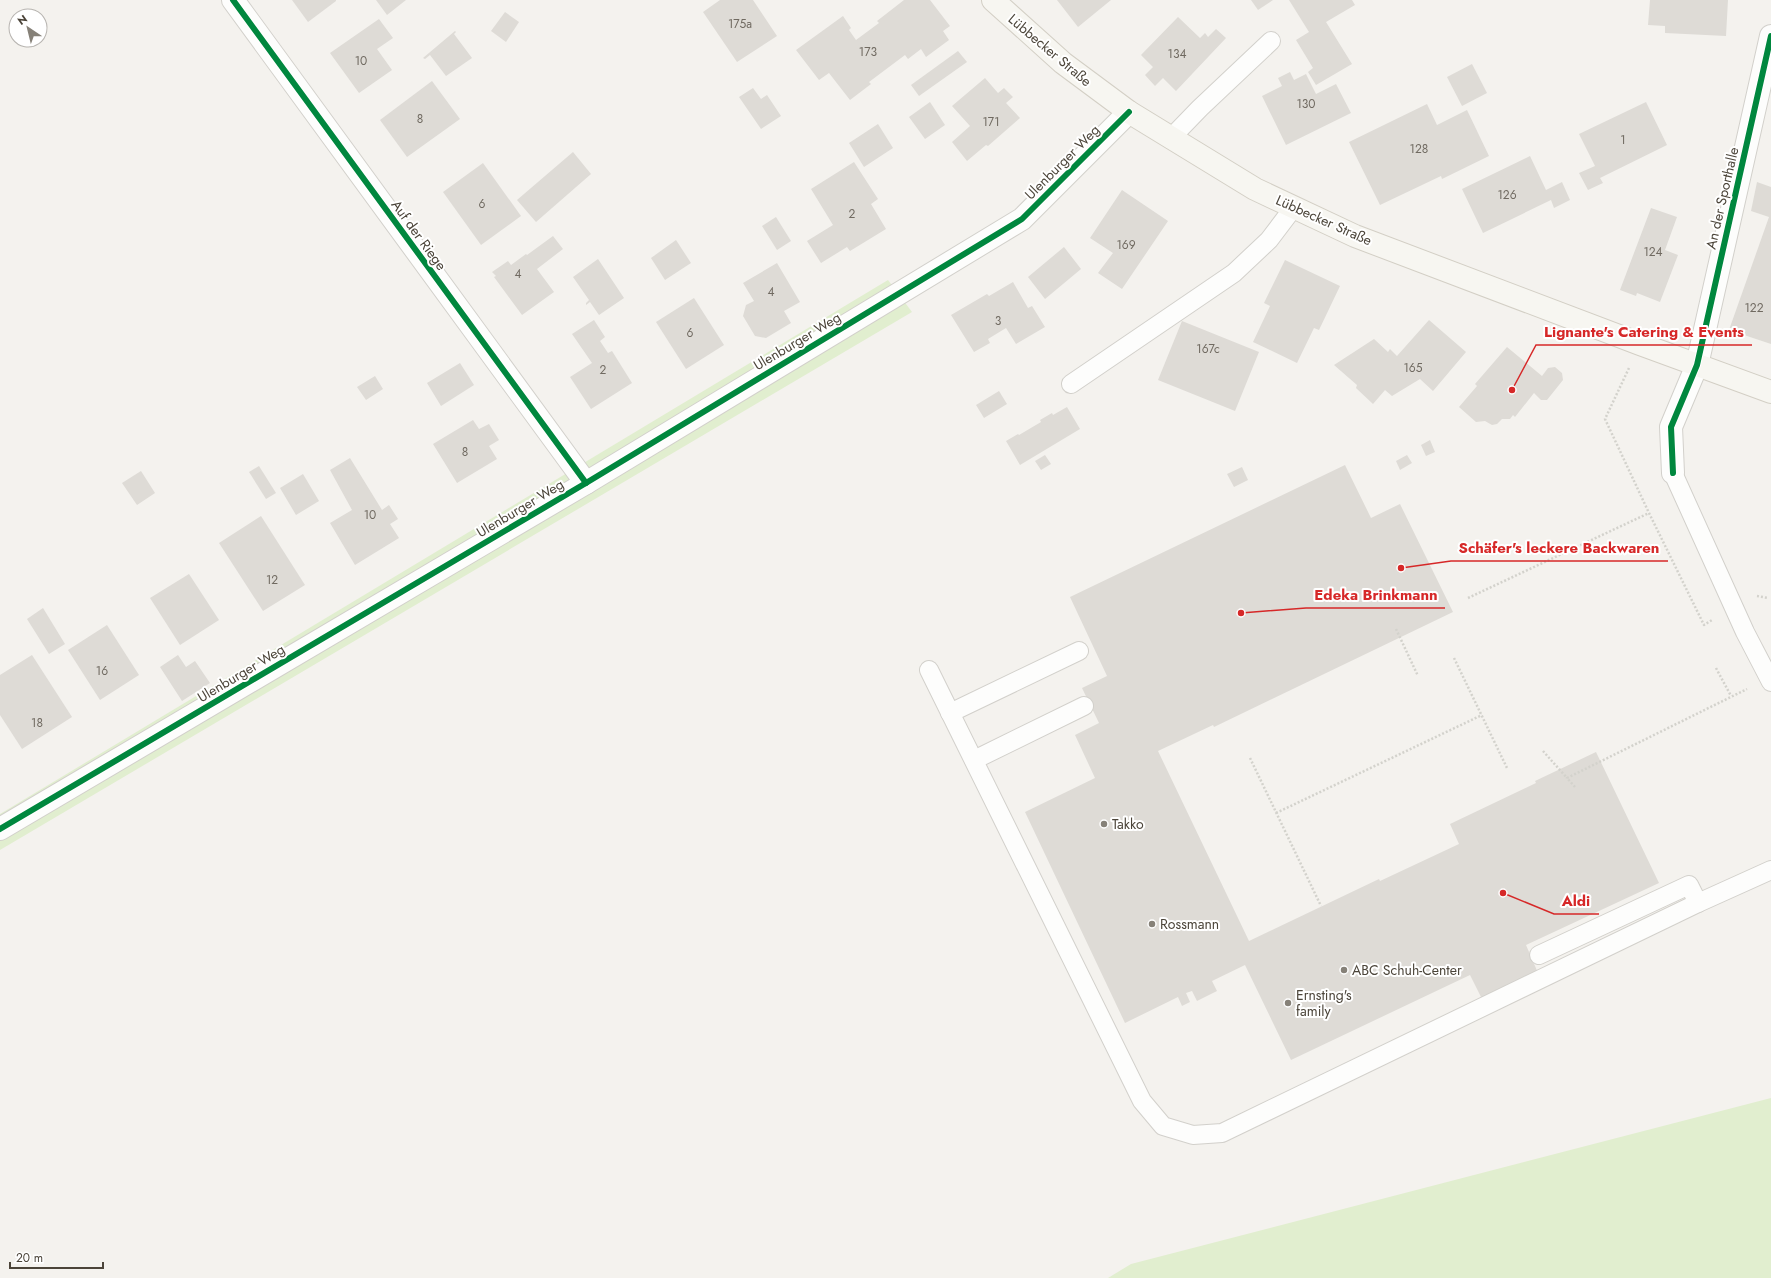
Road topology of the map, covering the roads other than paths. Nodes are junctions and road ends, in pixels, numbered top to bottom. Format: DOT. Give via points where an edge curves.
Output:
graph roads {
  1 [pos="234,0"];
  2 [pos="993,0"];
  3 [pos="1771,36"];
  4 [pos="1271,41"];
  5 [pos="1129,112"];
  6 [pos="1170,139"];
  7 [pos="1294,207"];
  8 [pos="1697,366"];
  9 [pos="1071,384"];
  10 [pos="1771,392"];
  11 [pos="1673,473"];
  12 [pos="586,483"];
  13 [pos="1079,651"];
  14 [pos="929,670"];
  15 [pos="1770,680"];
  16 [pos="1084,706"];
  17 [pos="950,713"];
  18 [pos="974,760"];
  19 [pos="0,829"];
  20 [pos="1771,870"];
  21 [pos="1698,903"];
  22 [pos="1539,955"];
  1 -- 12 [label="street, Auf der Riege"];
  2 -- 5 [label="main road, Lübbecker Straße" via="1063,63"];
  3 -- 8 [label="street, An der Sporthalle"];
  4 -- 6 [label="lane"];
  5 -- 6 [label="main road, Lübbecker Straße"];
  5 -- 12 [label="street, Ulenburger Weg" via="1022,219"];
  6 -- 7 [label="main road, Lübbecker Straße" via="1255,189"];
  7 -- 8 [label="main road, Lübbecker Straße" via="1355,236"];
  7 -- 9 [label="lane" via="1269,240 1234,273"];
  8 -- 10 [label="main road, Lübbecker Straße"];
  8 -- 11 [label="street" via="1671,427"];
  11 -- 15 [label="lane" via="1745,632"];
  12 -- 19 [label="street, Ulenburger Weg"];
  13 -- 17 [label="lane"];
  14 -- 17 [label="lane"];
  16 -- 18 [label="lane"];
  17 -- 18 [label="lane"];
  18 -- 21 [label="lane" via="1142,1101 1163,1126 1193,1135 1222,1134"];
  20 -- 21 [label="lane"];
  21 -- 22 [label="lane" via="1689,884"];
}
